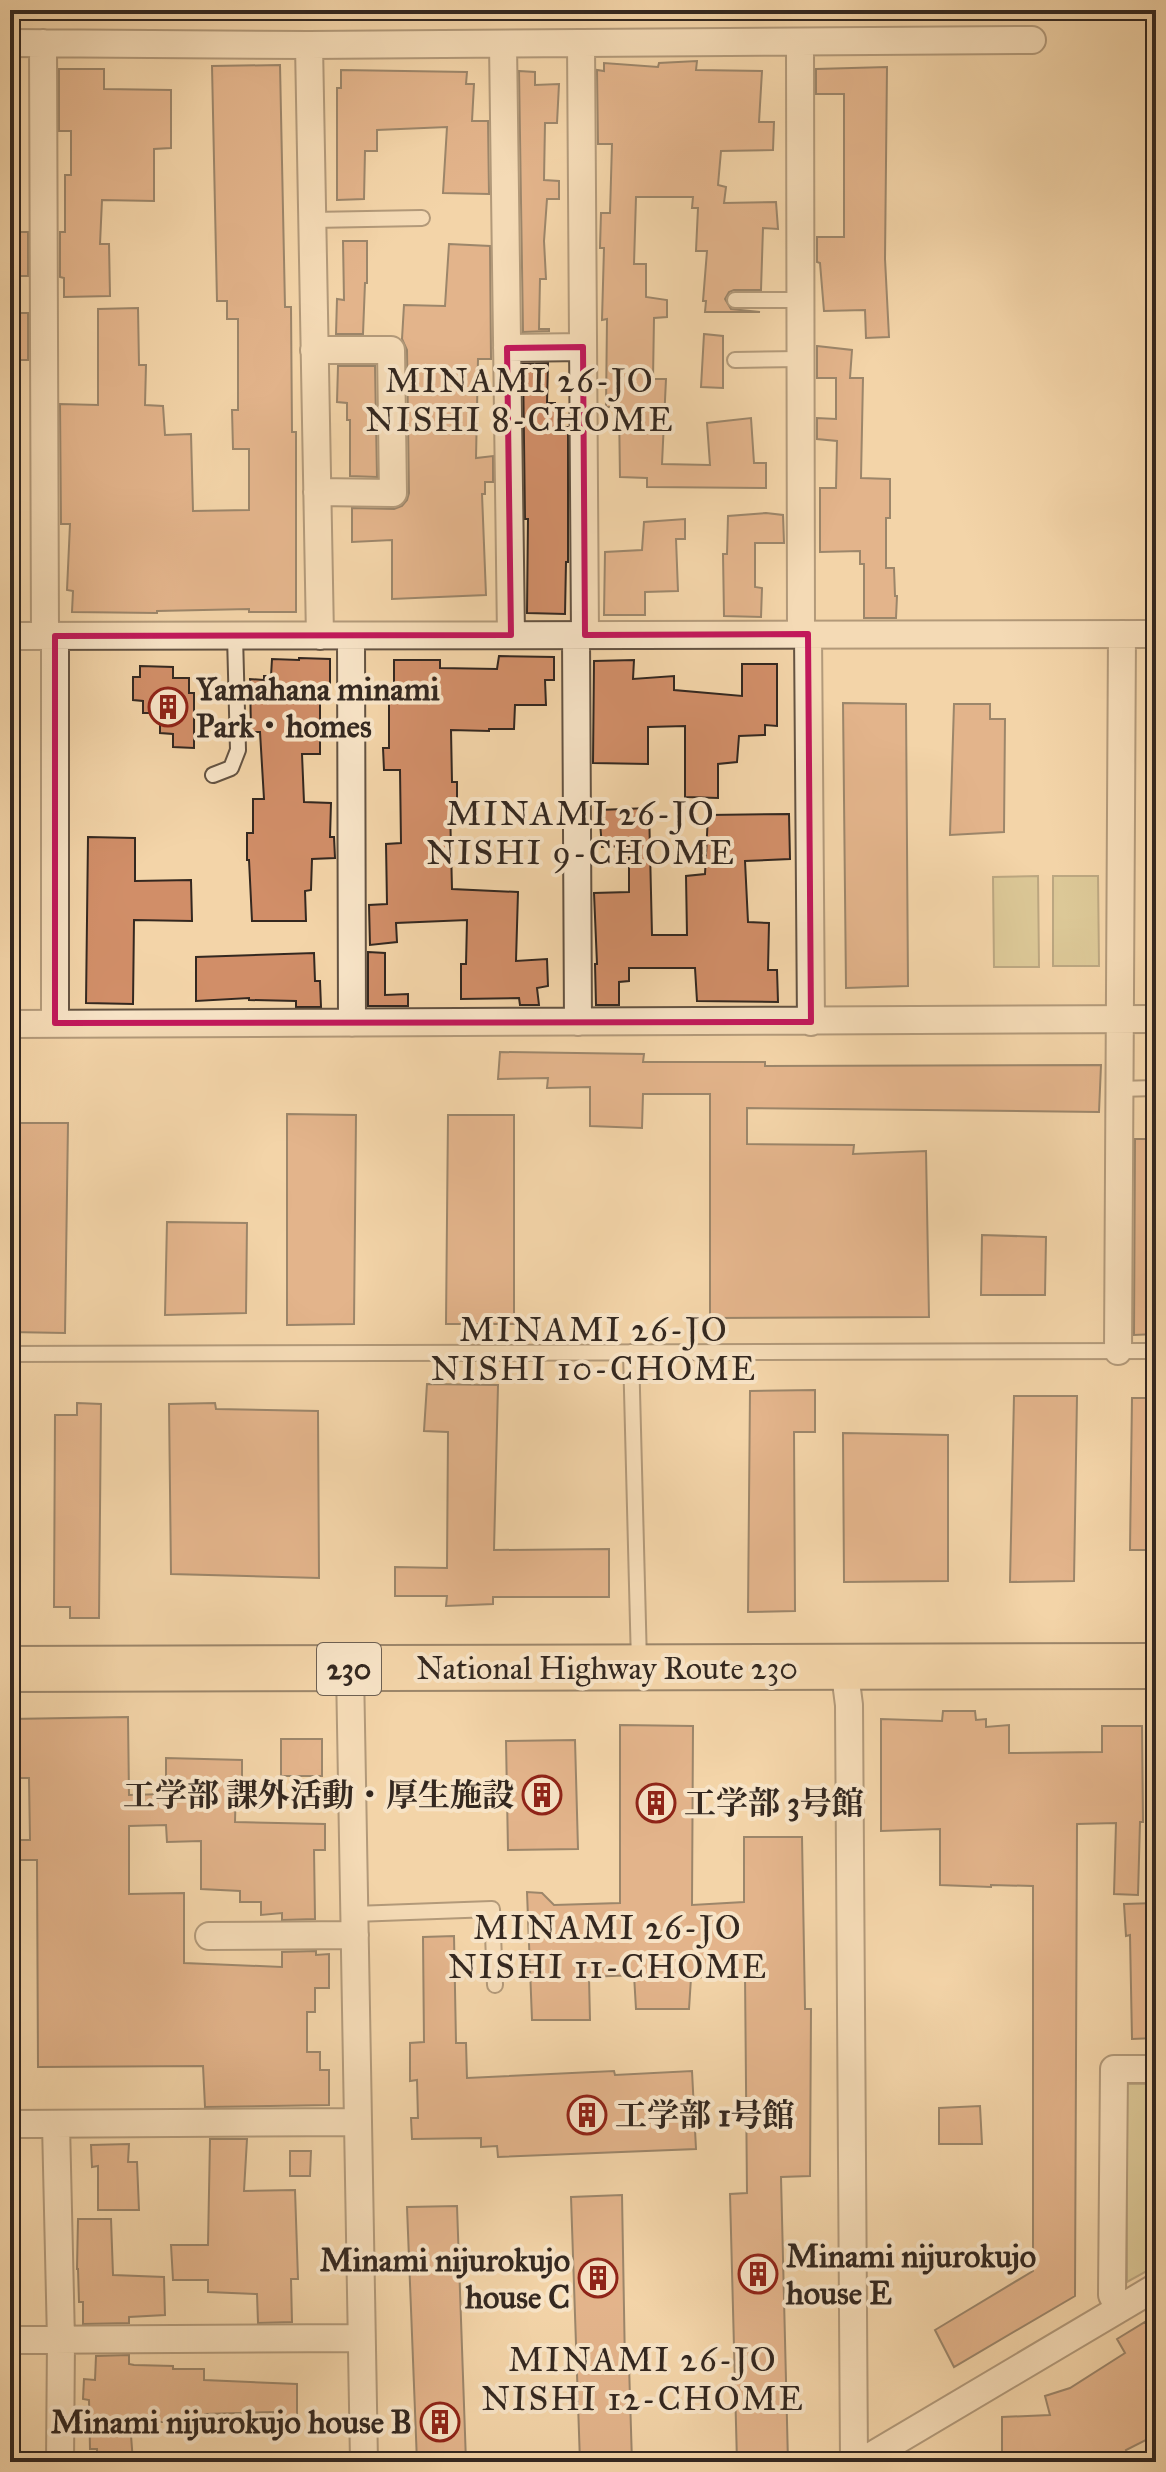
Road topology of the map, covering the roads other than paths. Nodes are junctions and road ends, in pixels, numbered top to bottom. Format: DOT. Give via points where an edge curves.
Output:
graph roads {
  1 [pos="1032,40"];
  2 [pos="800,42"];
  3 [pos="10,43"];
  4 [pos="43,43"];
  5 [pos="581,43"];
  6 [pos="503,44"];
  7 [pos="309,45"];
  8 [pos="422,218"];
  9 [pos="312,220"];
  10 [pos="735,300"];
  11 [pos="801,300"];
  12 [pos="583,347"];
  13 [pos="507,348"];
  14 [pos="314,350"];
  15 [pos="801,359"];
  16 [pos="735,360"];
  17 [pos="317,492"];
  18 [pos="804,634"];
  19 [pos="1122,634"];
  20 [pos="1156,634"];
  21 [pos="511,635"];
  22 [pos="580,635"];
  23 [pos="10,636"];
  24 [pos="50,636"];
  25 [pos="235,636"];
  26 [pos="320,636"];
  27 [pos="351,636"];
  28 [pos="213,775"];
  29 [pos="1119,1019"];
  30 [pos="1156,1019"];
  31 [pos="578,1022"];
  32 [pos="811,1022"];
  33 [pos="55,1023"];
  34 [pos="352,1023"];
  35 [pos="10,1024"];
  36 [pos="1156,1088"];
  37 [pos="1118,1089"];
  38 [pos="1118,1351"];
  39 [pos="1156,1351"];
  40 [pos="631,1352"];
  41 [pos="10,1354"];
  42 [pos="844,1666"];
  43 [pos="1156,1666"];
  44 [pos="639,1667"];
  45 [pos="10,1669"];
  46 [pos="350,1669"];
  47 [pos="354,1924"];
  48 [pos="209,1936"];
  49 [pos="495,1985"];
  50 [pos="1156,2069"];
  51 [pos="358,2122"];
  52 [pos="10,2124"];
  53 [pos="56,2124"];
  54 [pos="1156,2287"];
  55 [pos="1119,2309"];
  56 [pos="361,2338"];
  57 [pos="10,2340"];
  58 [pos="61,2340"];
  59 [pos="60,2462"];
  60 [pos="364,2462"];
  61 [pos="854,2462"];
  62 [pos="861,2462"];
  1 -- 2 [label="street"];
  2 -- 5 [label="street"];
  2 -- 11 [label="street"];
  3 -- 4 [label="street"];
  4 -- 7 [label="street"];
  4 -- 24 [label="street"];
  5 -- 6 [label="street"];
  5 -- 12 [label="street"];
  6 -- 7 [label="street"];
  6 -- 13 [label="street"];
  7 -- 9 [label="street"];
  8 -- 9 [label="lane"];
  9 -- 14 [label="street"];
  10 -- 11 [label="lane"];
  11 -- 15 [label="street"];
  12 -- 13 [label="street"];
  12 -- 22 [label="street"];
  13 -- 21 [label="street"];
  14 -- 17 [label="street"];
  14 -- 17 [label="street" via="391,350 393,493"];
  15 -- 16 [label="lane"];
  15 -- 18 [label="street"];
  17 -- 26 [label="street"];
  18 -- 19 [label="street"];
  18 -- 22 [label="street"];
  18 -- 32 [label="street"];
  19 -- 20 [label="street"];
  19 -- 29 [label="street"];
  21 -- 22 [label="street"];
  21 -- 27 [label="street"];
  22 -- 31 [label="street"];
  23 -- 24 [label="street"];
  24 -- 25 [label="street"];
  24 -- 33 [label="street"];
  25 -- 26 [label="street"];
  25 -- 28 [label="lane" via="238,750 231,768"];
  26 -- 27 [label="street"];
  27 -- 34 [label="street"];
  29 -- 30 [label="street"];
  29 -- 32 [label="street"];
  29 -- 37 [label="street"];
  31 -- 32 [label="street"];
  31 -- 34 [label="street"];
  33 -- 34 [label="street"];
  33 -- 35 [label="street"];
  36 -- 37 [label="lane"];
  37 -- 38 [label="street"];
  38 -- 39 [label="lane"];
  38 -- 40 [label="lane"];
  40 -- 41 [label="lane"];
  40 -- 44 [label="lane"];
  42 -- 43 [label="highway, National Highway Route 230 / 230"];
  42 -- 44 [label="highway, National Highway Route 230 / 230"];
  42 -- 61 [label="street" via="849,1705"];
  44 -- 46 [label="highway, National Highway Route 230 / 230"];
  45 -- 46 [label="highway, National Highway Route 230 / 230"];
  46 -- 47 [label="street"];
  47 -- 48 [label="street"];
  47 -- 49 [label="lane" via="492,1909"];
  47 -- 51 [label="street"];
  50 -- 55 [label="street" via="1114,2069 1112,2295"];
  51 -- 53 [label="street"];
  51 -- 56 [label="street"];
  52 -- 53 [label="street"];
  53 -- 58 [label="street"];
  54 -- 55 [label="street"];
  55 -- 62 [label="street"];
  56 -- 58 [label="street"];
  56 -- 60 [label="street"];
  57 -- 58 [label="street"];
  58 -- 59 [label="street"];
}
